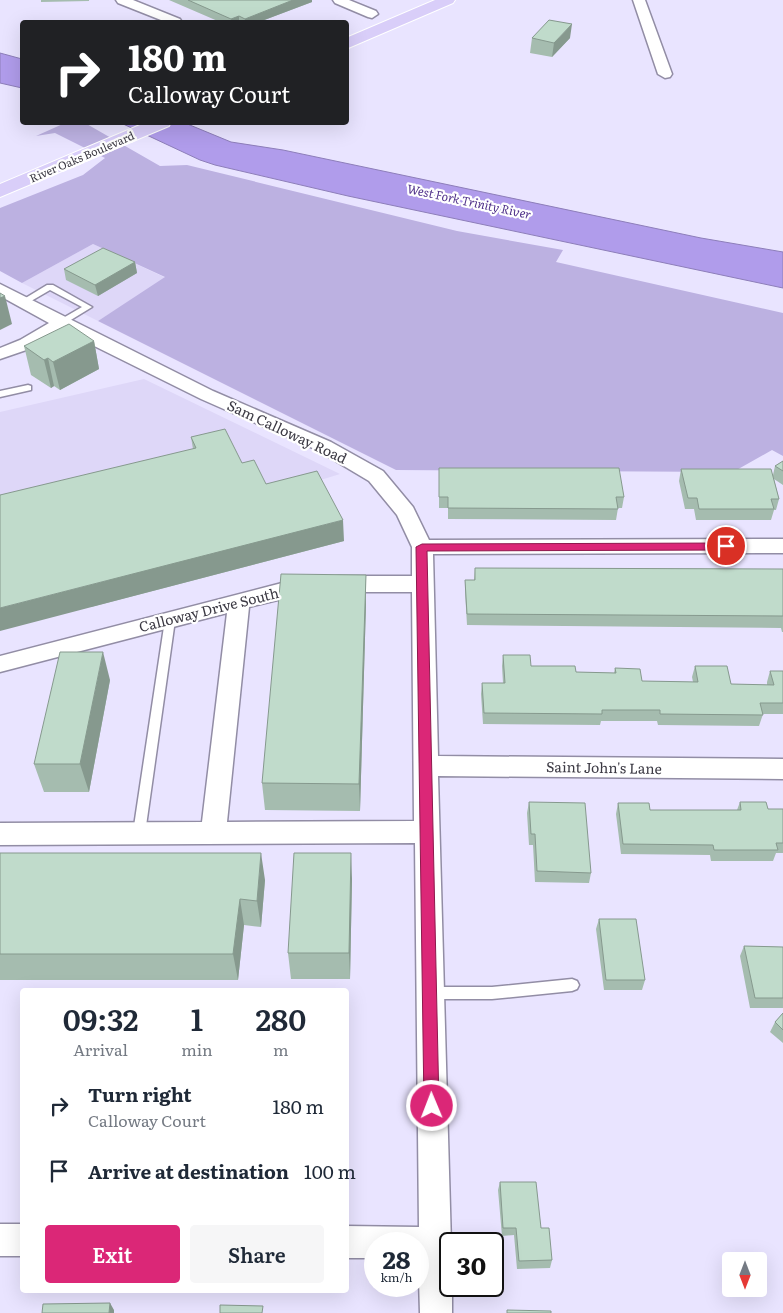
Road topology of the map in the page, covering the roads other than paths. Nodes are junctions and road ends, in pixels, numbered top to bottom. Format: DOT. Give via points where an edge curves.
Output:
graph roads {
  1 [pos="122,0"];
  2 [pos="339,0"];
  3 [pos="448,0"];
  4 [pos="639,0"];
  5 [pos="388,7"];
  6 [pos="372,14"];
  7 [pos="171,20"];
  8 [pos="355,21"];
  9 [pos="349,43"];
  10 [pos="665,74"];
  11 [pos="157,125"];
  12 [pos="0,191"];
  13 [pos="0,289"];
  14 [pos="23,302"];
  15 [pos="61,323"];
  16 [pos="0,354"];
  17 [pos="28,388"];
  18 [pos="0,394"];
  19 [pos="783,546"];
  20 [pos="422,547"];
  21 [pos="422,584"];
  22 [pos="239,602"];
  23 [pos="170,620"];
  24 [pos="0,664"];
  25 [pos="424,766"];
  26 [pos="783,769"];
  27 [pos="426,832"];
  28 [pos="213,833"];
  29 [pos="0,834"];
  30 [pos="139,834"];
  31 [pos="572,986"];
  32 [pos="429,993"];
  33 [pos="0,1240"];
  34 [pos="20,1240"];
  35 [pos="349,1242"];
  36 [pos="434,1243"];
  37 [pos="436,1313"];
  1 -- 7 [label="street"];
  2 -- 6 [label="street"];
  3 -- 9 [label="main road"];
  4 -- 10 [label="street"];
  5 -- 6 [label="main road"];
  6 -- 8 [label="main road"];
  11 -- 12 [label="main road, River Oaks Boulevard"];
  13 -- 14 [label="street, Sam Calloway Road"];
  14 -- 15 [label="street, Sam Calloway Road"];
  14 -- 15 [label="lane" via="50,287 88,306"];
  15 -- 16 [label="street" via="26,344"];
  15 -- 20 [label="street, Sam Calloway Road" via="207,396 324,446 376,476 406,512"];
  17 -- 18 [label="lane"];
  19 -- 20 [label="street"];
  20 -- 21 [label="street, Sam Calloway Road"];
  21 -- 22 [label="street, Calloway Drive South" via="339,584 282,591"];
  21 -- 25 [label="street, Sam Calloway Road"];
  22 -- 23 [label="street, Calloway Drive South"];
  22 -- 28 [label="street"];
  23 -- 24 [label="street, Calloway Drive South"];
  23 -- 30 [label="lane"];
  25 -- 26 [label="street, Saint John's Lane"];
  25 -- 27 [label="street, Sam Calloway Road"];
  27 -- 28 [label="street"];
  27 -- 32 [label="street, Sam Calloway Road"];
  28 -- 30 [label="street"];
  29 -- 30 [label="street"];
  31 -- 32 [label="lane" via="492,993"];
  32 -- 36 [label="street, Sam Calloway Road"];
  33 -- 34 [label="street"];
  35 -- 36 [label="street"];
  36 -- 37 [label="street, Sam Calloway Road"];
}
